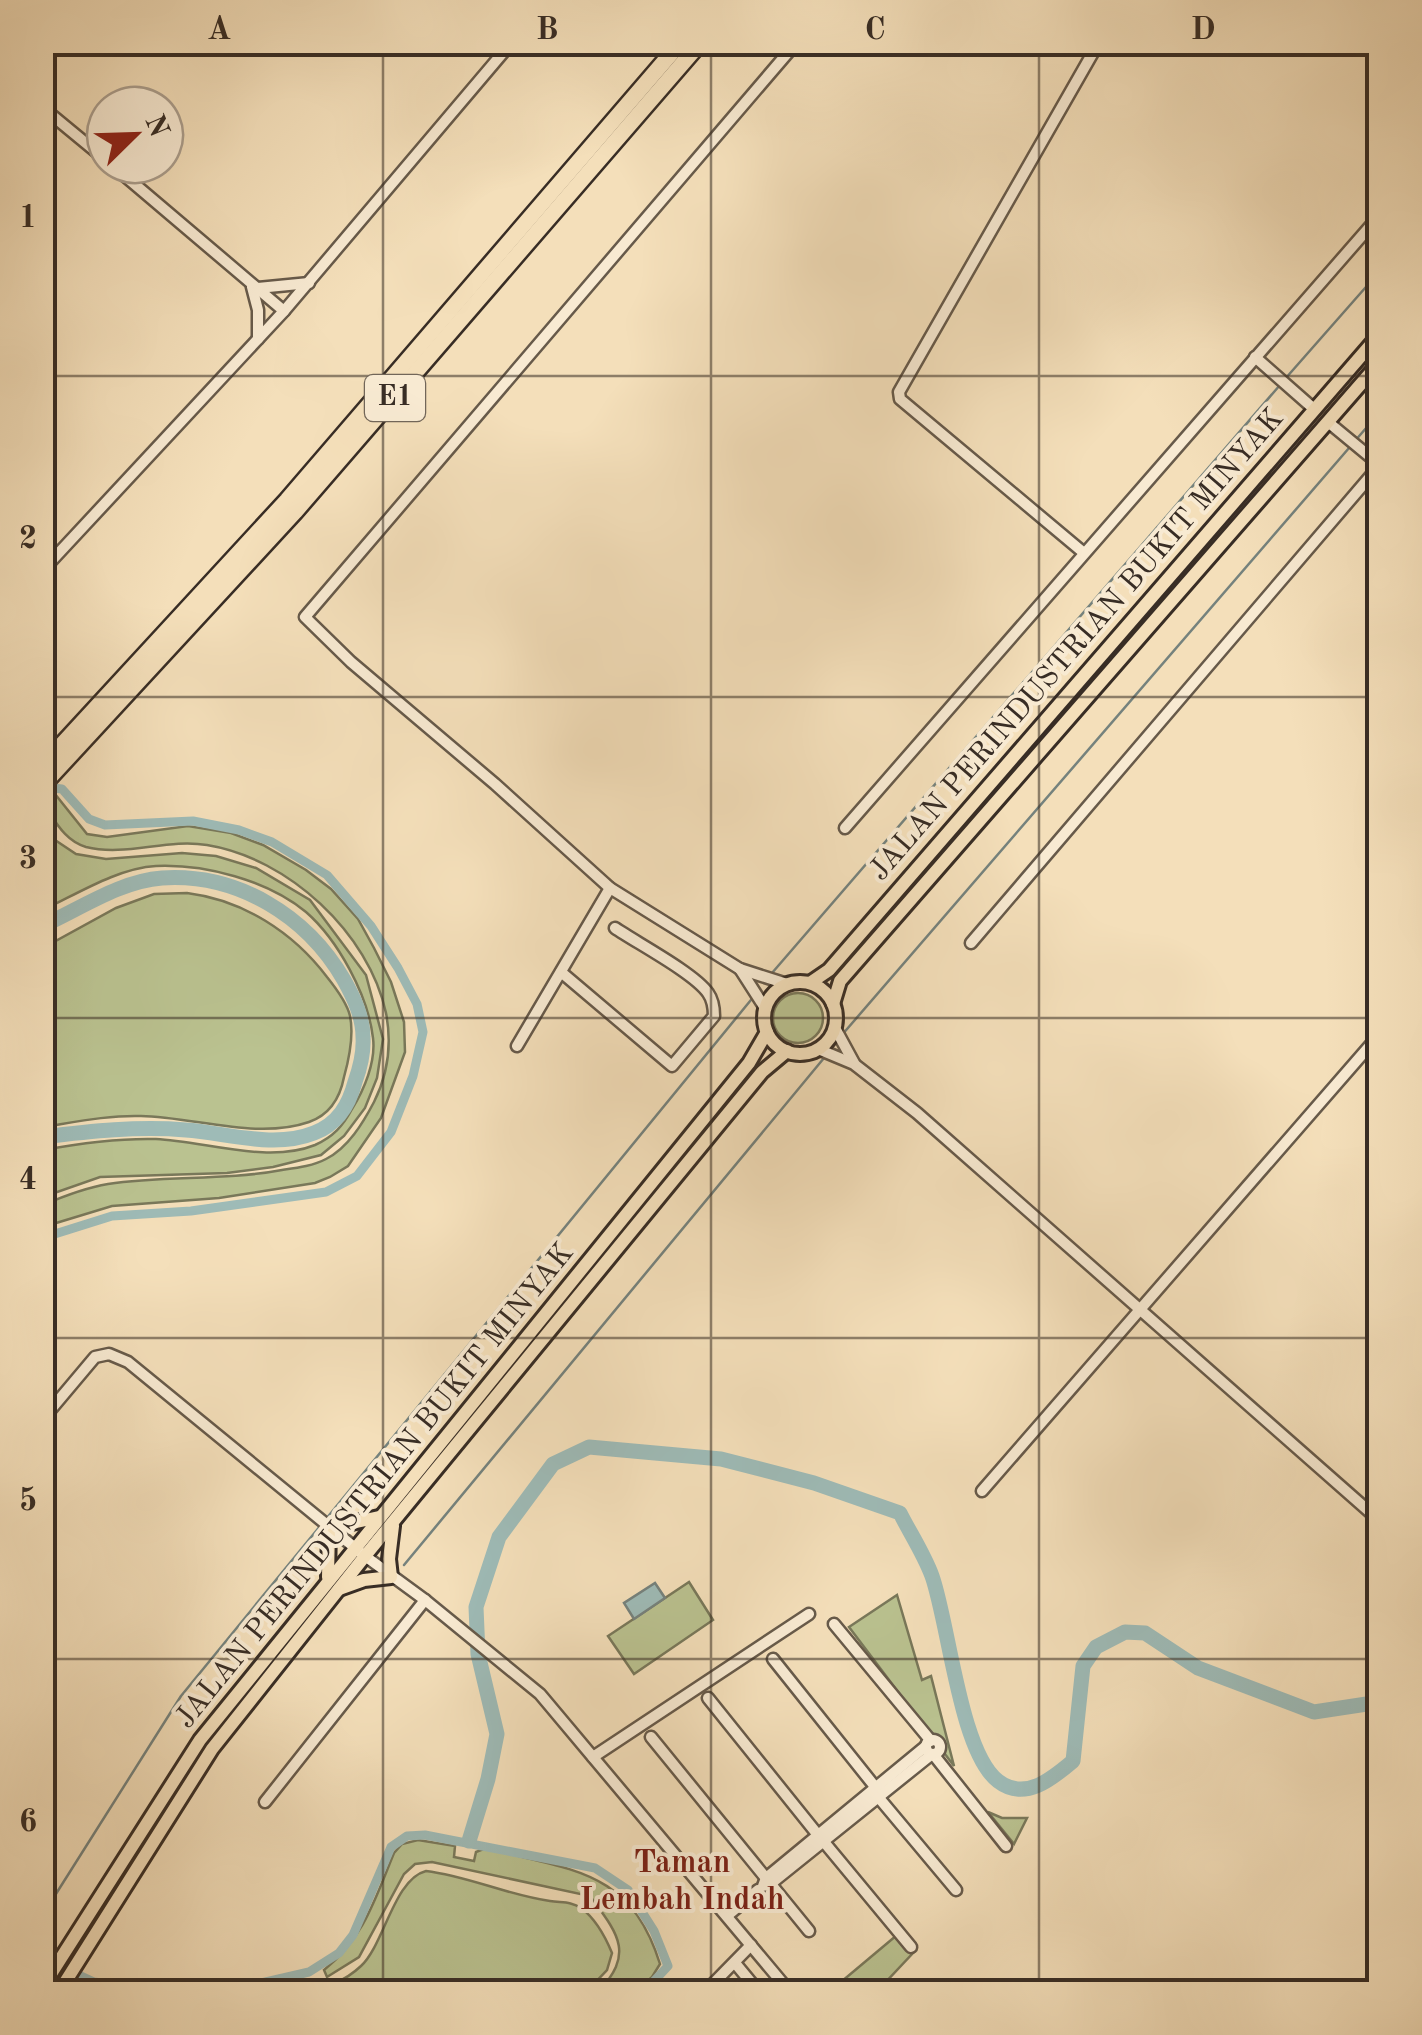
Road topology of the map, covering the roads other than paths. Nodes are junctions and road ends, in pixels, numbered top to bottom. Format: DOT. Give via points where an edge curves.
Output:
graph roads {
  1 [pos="512,42"];
  2 [pos="681,42"];
  3 [pos="700,42"];
  4 [pos="797,42"];
  5 [pos="1098,42"];
  6 [pos="42,106"];
  7 [pos="85,143"];
  8 [pos="136,185"];
  9 [pos="1380,215"];
  10 [pos="308,283"];
  11 [pos="253,285"];
  12 [pos="284,311"];
  13 [pos="1380,334"];
  14 [pos="258,340"];
  15 [pos="1258,360"];
  16 [pos="1380,362"];
  17 [pos="1310,406"];
  18 [pos="1332,426"];
  19 [pos="1376,463"];
  20 [pos="1084,553"];
  21 [pos="42,571"];
  22 [pos="76,741"];
  23 [pos="42,766"];
  24 [pos="42,786"];
  25 [pos="845,828"];
  26 [pos="610,888"];
  27 [pos="615,928"];
  28 [pos="971,943"];
  29 [pos="740,969"];
  30 [pos="560,972"];
  31 [pos="782,983"];
  32 [pos="810,983"];
  33 [pos="762,1004"];
  34 [pos="833,1004"];
  35 [pos="768,1032"];
  36 [pos="1380,1034"];
  37 [pos="839,1036"];
  38 [pos="517,1046"];
  39 [pos="787,1051"];
  40 [pos="821,1051"];
  41 [pos="854,1064"];
  42 [pos="1139,1311"];
  43 [pos="42,1420"];
  44 [pos="982,1491"];
  45 [pos="387,1520"];
  46 [pos="1380,1522"];
  47 [pos="325,1524"];
  48 [pos="360,1552"];
  49 [pos="391,1576"];
  50 [pos="333,1584"];
  51 [pos="424,1600"];
  52 [pos="809,1614"];
  53 [pos="834,1624"];
  54 [pos="773,1659"];
  55 [pos="708,1698"];
  56 [pos="651,1738"];
  57 [pos="931,1749"];
  58 [pos="594,1757"];
  59 [pos="877,1793"];
  60 [pos="264,1802"];
  61 [pos="821,1839"];
  62 [pos="1006,1846"];
  63 [pos="769,1882"];
  64 [pos="758,1890"];
  65 [pos="956,1890"];
  66 [pos="727,1916"];
  67 [pos="809,1931"];
  68 [pos="751,1945"];
  69 [pos="911,1947"];
  70 [pos="735,1962"];
  71 [pos="42,1988"];
  72 [pos="59,1992"];
  73 [pos="705,1992"];
  74 [pos="760,1992"];
  75 [pos="790,1992"];
  1 -- 10 [label="street"];
  2 -- 22 [label="highway, E1"];
  3 -- 22 [label="highway, E1" via="308,497"];
  4 -- 26 [label="street" via="305,617"];
  5 -- 20 [label="street" via="900,392 900,400"];
  6 -- 7 [label="street"];
  8 -- 11 [label="street"];
  9 -- 15 [label="street, JALAN PERINDUSTRIAN BUKIT MINYAK"];
  10 -- 11 [label="street"];
  10 -- 12 [label="street"];
  11 -- 12 [label="street"];
  11 -- 14 [label="street"];
  12 -- 14 [label="street"];
  13 -- 17 [label="main road, JALAN PERINDUSTRIAN BUKIT MINYAK"];
  14 -- 21 [label="street"];
  15 -- 17 [label="street"];
  15 -- 20 [label="street, JALAN PERINDUSTRIAN BUKIT MINYAK"];
  16 -- 18 [label="main road, JALAN PERINDUSTRIAN BUKIT MINYAK"];
  17 -- 32 [label="main road, JALAN PERINDUSTRIAN BUKIT MINYAK" via="829,970"];
  18 -- 19 [label="street"];
  18 -- 34 [label="main road, JALAN PERINDUSTRIAN BUKIT MINYAK" via="840,981"];
  19 -- 28 [label="street"];
  20 -- 25 [label="street, JALAN PERINDUSTRIAN BUKIT MINYAK"];
  22 -- 23 [label="highway, E1"];
  22 -- 24 [label="highway, E1"];
  26 -- 29 [label="street"];
  26 -- 30 [label="street"];
  27 -- 30 [label="street" via="695,981 713,1004 714,1016 672,1066"];
  29 -- 31 [label="street"];
  29 -- 33 [label="street"];
  30 -- 38 [label="street"];
  31 -- 32 [label="main road"];
  31 -- 33 [label="main road"];
  32 -- 34 [label="main road"];
  33 -- 35 [label="main road"];
  34 -- 37 [label="main road"];
  35 -- 39 [label="main road"];
  35 -- 45 [label="main road, JALAN PERINDUSTRIAN BUKIT MINYAK"];
  36 -- 42 [label="street"];
  37 -- 40 [label="main road"];
  37 -- 41 [label="street"];
  39 -- 40 [label="main road"];
  39 -- 45 [label="main road, JALAN PERINDUSTRIAN BUKIT MINYAK" via="762,1072"];
  40 -- 41 [label="street"];
  41 -- 42 [label="street"];
  42 -- 44 [label="street"];
  42 -- 46 [label="street"];
  43 -- 47 [label="street" via="94,1357 109,1354 128,1362"];
  45 -- 47 [label="main road"];
  45 -- 48 [label="main road, JALAN PERINDUSTRIAN BUKIT MINYAK"];
  45 -- 49 [label="main road"];
  47 -- 48 [label="street"];
  47 -- 50 [label="main road"];
  48 -- 49 [label="street"];
  48 -- 50 [label="main road, JALAN PERINDUSTRIAN BUKIT MINYAK"];
  49 -- 50 [label="main road"];
  49 -- 51 [label="street"];
  50 -- 71 [label="main road, JALAN PERINDUSTRIAN BUKIT MINYAK" via="200,1740"];
  50 -- 72 [label="main road, JALAN PERINDUSTRIAN BUKIT MINYAK" via="212,1749"];
  51 -- 58 [label="street" via="540,1694"];
  51 -- 60 [label="street"];
  52 -- 58 [label="street"];
  53 -- 57 [label="street"];
  54 -- 59 [label="street"];
  55 -- 61 [label="street"];
  56 -- 63 [label="street"];
  57 -- 59 [label="street"];
  57 -- 62 [label="street"];
  58 -- 66 [label="street"];
  59 -- 61 [label="street"];
  59 -- 65 [label="street"];
  61 -- 63 [label="street"];
  61 -- 69 [label="street"];
  63 -- 67 [label="street"];
  64 -- 66 [label="street"];
  66 -- 68 [label="street"];
  68 -- 70 [label="street"];
  68 -- 75 [label="street"];
  70 -- 73 [label="street"];
  70 -- 74 [label="street"];
}
